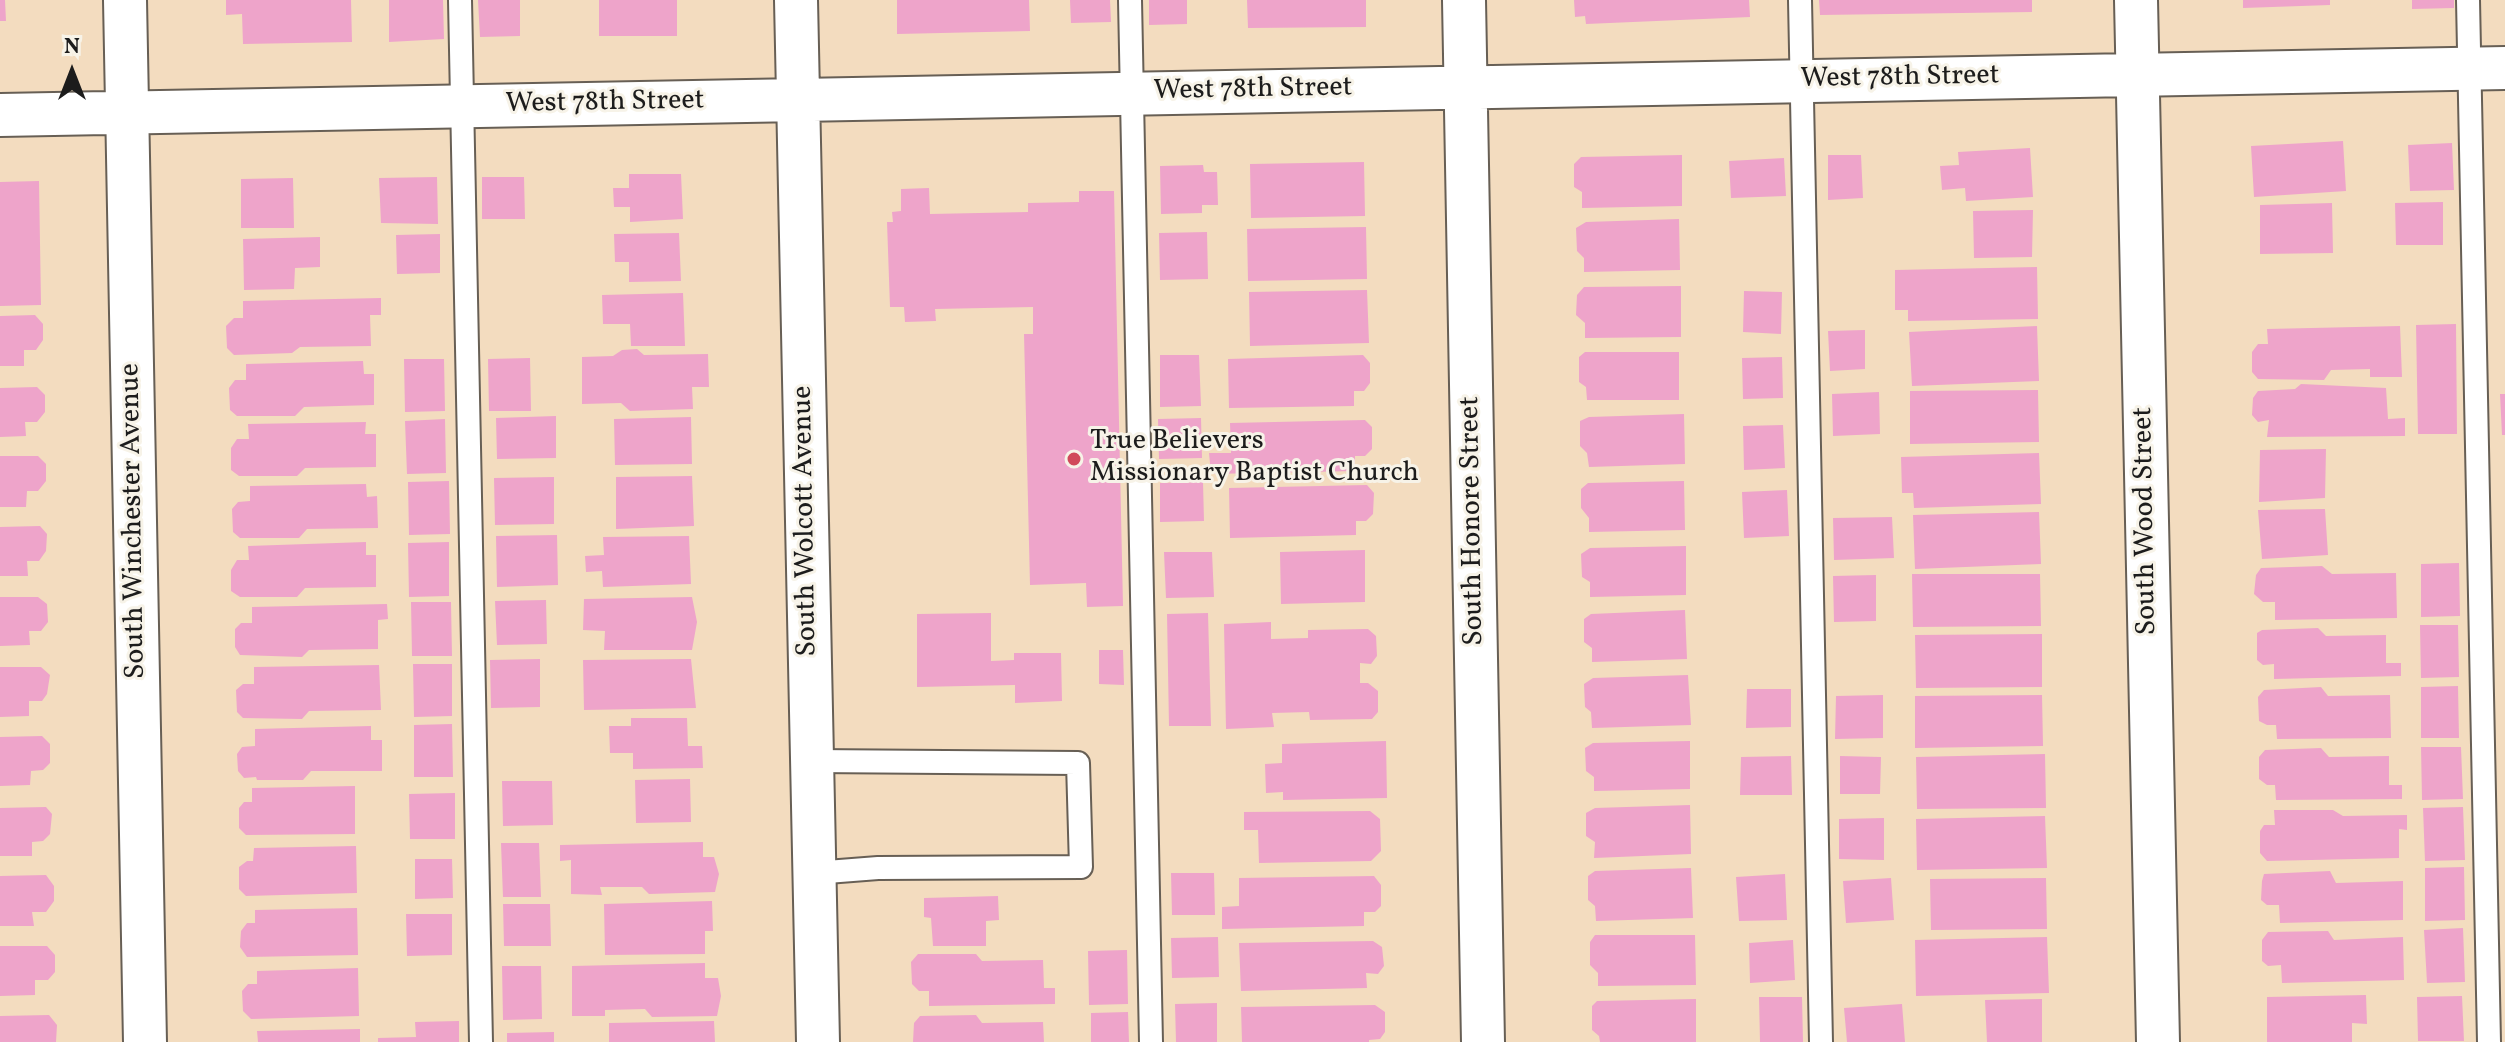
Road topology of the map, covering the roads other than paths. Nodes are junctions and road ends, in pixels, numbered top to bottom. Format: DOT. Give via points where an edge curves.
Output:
graph roads {
  1 [pos="125,0"];
  2 [pos="460,0"];
  3 [pos="796,0"];
  4 [pos="1130,0"];
  5 [pos="1464,0"];
  6 [pos="1800,0"];
  7 [pos="2136,0"];
  8 [pos="2468,0"];
  9 [pos="2487,68"];
  10 [pos="2138,75"];
  11 [pos="1801,81"];
  12 [pos="1465,87"];
  13 [pos="1132,94"];
  14 [pos="799,100"];
  15 [pos="462,107"];
  16 [pos="127,112"];
  17 [pos="0,115"];
  18 [pos="812,761"];
  19 [pos="814,873"];
  20 [pos="145,1042"];
  21 [pos="481,1042"];
  22 [pos="818,1042"];
  23 [pos="1151,1042"];
  24 [pos="1483,1042"];
  25 [pos="1821,1042"];
  26 [pos="2158,1042"];
  27 [pos="2489,1042"];
  1 -- 16 [label="street, South Winchester Avenue"];
  2 -- 15 [label="lane"];
  3 -- 14 [label="street, South Wolcott Avenue"];
  4 -- 13 [label="lane"];
  5 -- 12 [label="street, South Honore Street"];
  6 -- 11 [label="lane"];
  7 -- 10 [label="street, South Wood Street"];
  8 -- 9 [label="lane"];
  9 -- 10 [label="street, West 78th Street"];
  9 -- 27 [label="lane"];
  10 -- 11 [label="street, West 78th Street"];
  10 -- 26 [label="street, South Wood Street"];
  11 -- 12 [label="street, West 78th Street"];
  11 -- 25 [label="lane"];
  12 -- 13 [label="street, West 78th Street"];
  12 -- 24 [label="street, South Honore Street"];
  13 -- 14 [label="street, West 78th Street"];
  13 -- 23 [label="lane"];
  14 -- 15 [label="street, West 78th Street"];
  14 -- 18 [label="street, South Wolcott Avenue"];
  15 -- 16 [label="street, West 78th Street"];
  15 -- 21 [label="lane"];
  16 -- 17 [label="street, West 78th Street"];
  16 -- 20 [label="street, South Winchester Avenue"];
  18 -- 19 [label="street, South Wolcott Avenue"];
  18 -- 19 [label="lane" via="1078,763 1081,867"];
  19 -- 22 [label="street, South Wolcott Avenue"];
}
